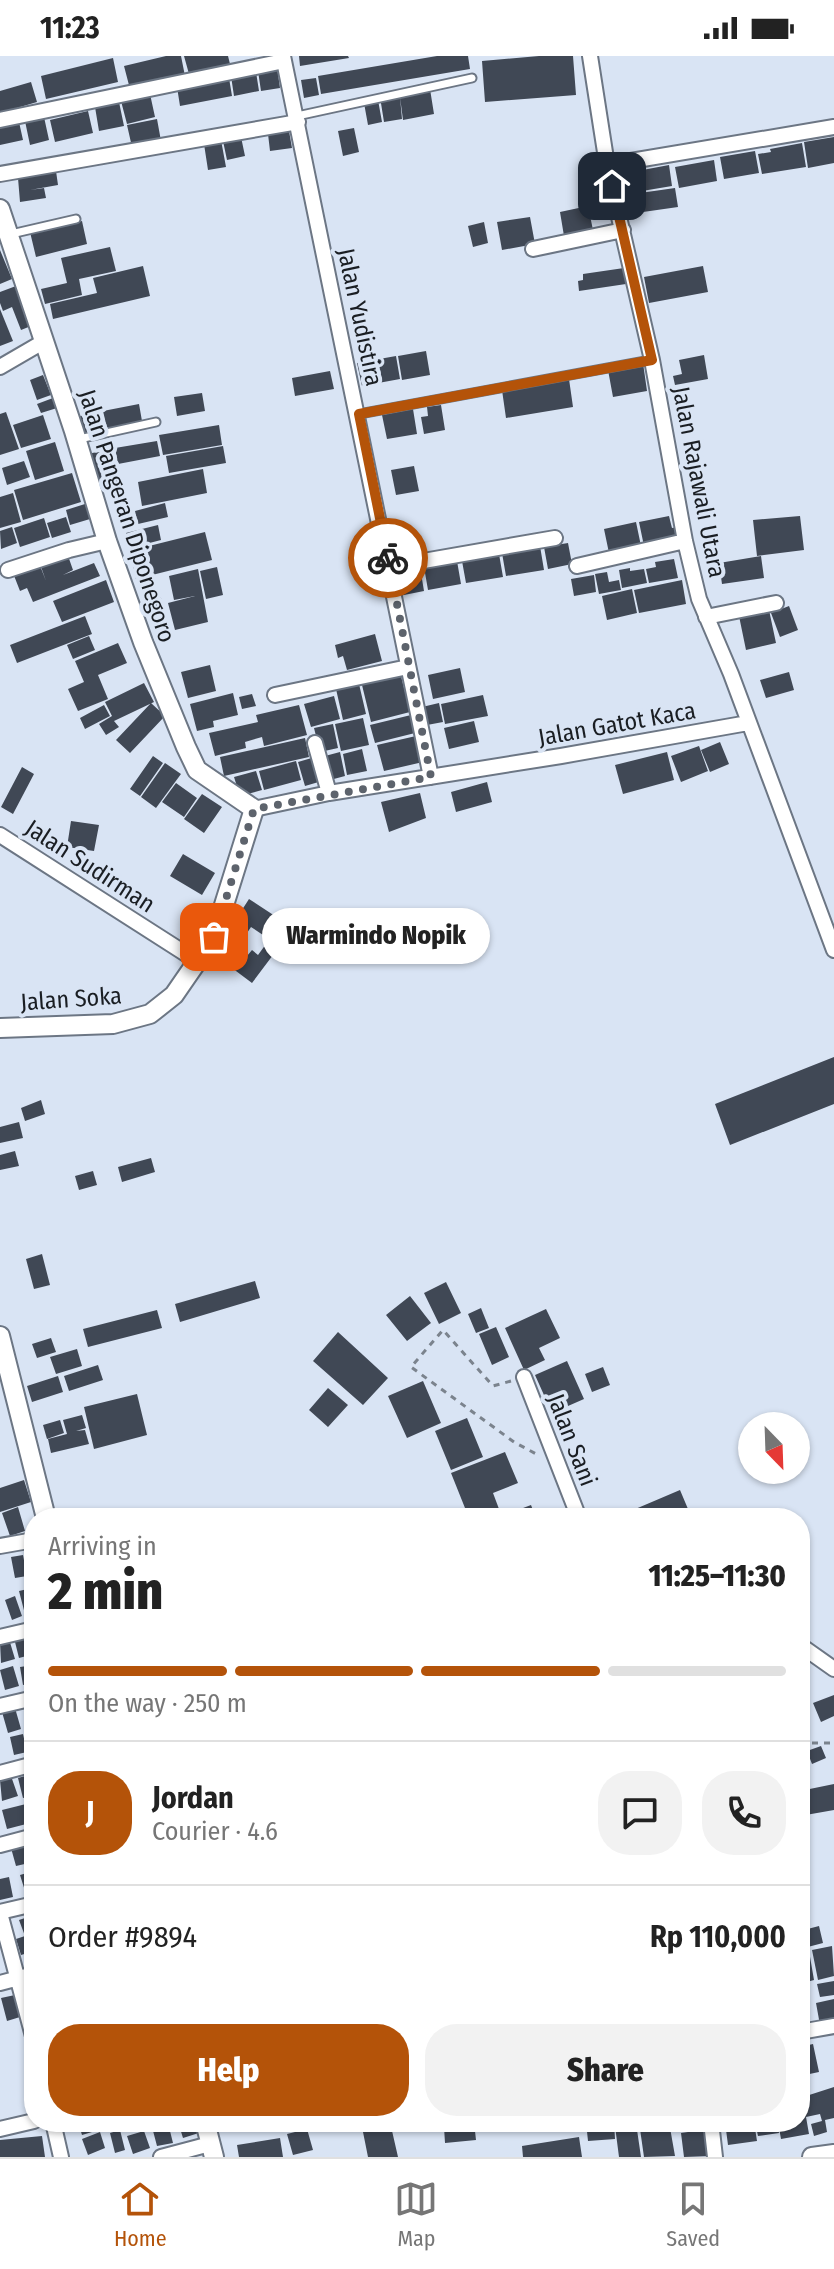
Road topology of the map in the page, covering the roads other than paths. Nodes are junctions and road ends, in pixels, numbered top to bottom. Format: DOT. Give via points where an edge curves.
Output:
graph roads {
  1 [pos="590,56"];
  2 [pos="283,58"];
  3 [pos="472,78"];
  4 [pos="297,119"];
  5 [pos="0,120"];
  6 [pos="834,127"];
  7 [pos="607,165"];
  8 [pos="0,174"];
  9 [pos="1,214"];
  10 [pos="76,219"];
  11 [pos="623,230"];
  12 [pos="9,235"];
  13 [pos="533,249"];
  14 [pos="43,342"];
  15 [pos="652,360"];
  16 [pos="0,367"];
  17 [pos="359,414"];
  18 [pos="156,422"];
  19 [pos="77,440"];
  20 [pos="555,538"];
  21 [pos="107,541"];
  22 [pos="685,541"];
  23 [pos="577,566"];
  24 [pos="389,567"];
  25 [pos="8,570"];
  26 [pos="776,603"];
  27 [pos="706,617"];
  28 [pos="408,667"];
  29 [pos="275,695"];
  30 [pos="748,723"];
  31 [pos="315,743"];
  32 [pos="431,777"];
  33 [pos="329,793"];
  34 [pos="254,809"];
  35 [pos="0,835"];
  36 [pos="834,950"];
  37 [pos="197,961"];
  38 [pos="0,1028"];
  39 [pos="0,1336"];
  40 [pos="524,1377"];
  41 [pos="5,1380"];
  42 [pos="43,1508"];
  43 [pos="575,1508"];
  44 [pos="24,1542"];
  45 [pos="0,1546"];
  46 [pos="24,1631"];
  47 [pos="0,1637"];
  48 [pos="810,1652"];
  49 [pos="834,1669"];
  50 [pos="24,1700"];
  51 [pos="0,1706"];
  52 [pos="24,1767"];
  53 [pos="0,1773"];
  54 [pos="24,1839"];
  55 [pos="0,1845"];
  56 [pos="24,1907"];
  57 [pos="0,1913"];
  58 [pos="24,1976"];
  59 [pos="18,1977"];
  60 [pos="0,1983"];
  61 [pos="24,2001"];
  62 [pos="834,2026"];
  63 [pos="810,2030"];
  64 [pos="24,2123"];
  65 [pos="0,2129"];
  66 [pos="55,2132"];
  67 [pos="712,2132"];
  68 [pos="212,2151"];
  69 [pos="834,2154"];
  70 [pos="61,2157"];
  71 [pos="161,2157"];
  72 [pos="715,2157"];
  73 [pos="812,2157"];
  1 -- 7 [label="street, Jalan Rajawali Utara"];
  2 -- 4 [label="street, Jalan Yudistira"];
  2 -- 5 [label="street"];
  3 -- 4 [label="lane"];
  4 -- 8 [label="street"];
  4 -- 17 [label="street, Jalan Yudistira"];
  6 -- 7 [label="street"];
  7 -- 11 [label="street, Jalan Rajawali Utara"];
  9 -- 12 [label="street, Jalan Pangeran Diponegoro"];
  10 -- 12 [label="lane"];
  11 -- 13 [label="street"];
  11 -- 15 [label="street, Jalan Rajawali Utara"];
  12 -- 14 [label="street, Jalan Pangeran Diponegoro"];
  14 -- 16 [label="street"];
  14 -- 19 [label="street, Jalan Pangeran Diponegoro"];
  15 -- 17 [label="lane"];
  15 -- 22 [label="street, Jalan Rajawali Utara"];
  17 -- 24 [label="street, Jalan Yudistira"];
  18 -- 19 [label="lane"];
  19 -- 21 [label="street, Jalan Pangeran Diponegoro"];
  20 -- 24 [label="street"];
  21 -- 25 [label="street"];
  21 -- 34 [label="street, Jalan Pangeran Diponegoro" via="197,770"];
  22 -- 23 [label="street"];
  22 -- 27 [label="street, Jalan Rajawali Utara"];
  24 -- 28 [label="street, Jalan Yudistira"];
  26 -- 27 [label="street"];
  27 -- 30 [label="street, Jalan Rajawali Utara"];
  28 -- 29 [label="street"];
  28 -- 32 [label="street, Jalan Yudistira"];
  30 -- 32 [label="street, Jalan Gatot Kaca"];
  30 -- 36 [label="street"];
  31 -- 33 [label="street"];
  32 -- 33 [label="street, Jalan Gatot Kaca"];
  33 -- 34 [label="street, Jalan Gatot Kaca"];
  34 -- 37 [label="street, Jalan Soka" via="214,937"];
  35 -- 37 [label="street, Jalan Sudirman"];
  37 -- 38 [label="street, Jalan Soka" via="174,995 150,1014 113,1024"];
  39 -- 41 [label="street"];
  40 -- 43 [label="street, Jalan Sani"];
  41 -- 42 [label="street"];
  44 -- 45 [label="street"];
  46 -- 47 [label="street"];
  48 -- 49 [label="street"];
  50 -- 51 [label="street"];
  52 -- 53 [label="street"];
  54 -- 55 [label="street"];
  56 -- 57 [label="street"];
  57 -- 59 [label="street"];
  58 -- 59 [label="street"];
  59 -- 60 [label="street"];
  59 -- 61 [label="street"];
  62 -- 63 [label="street"];
  64 -- 65 [label="street"];
  66 -- 70 [label="street"];
  67 -- 72 [label="street"];
  68 -- 71 [label="street"];
  69 -- 73 [label="street"];
}
